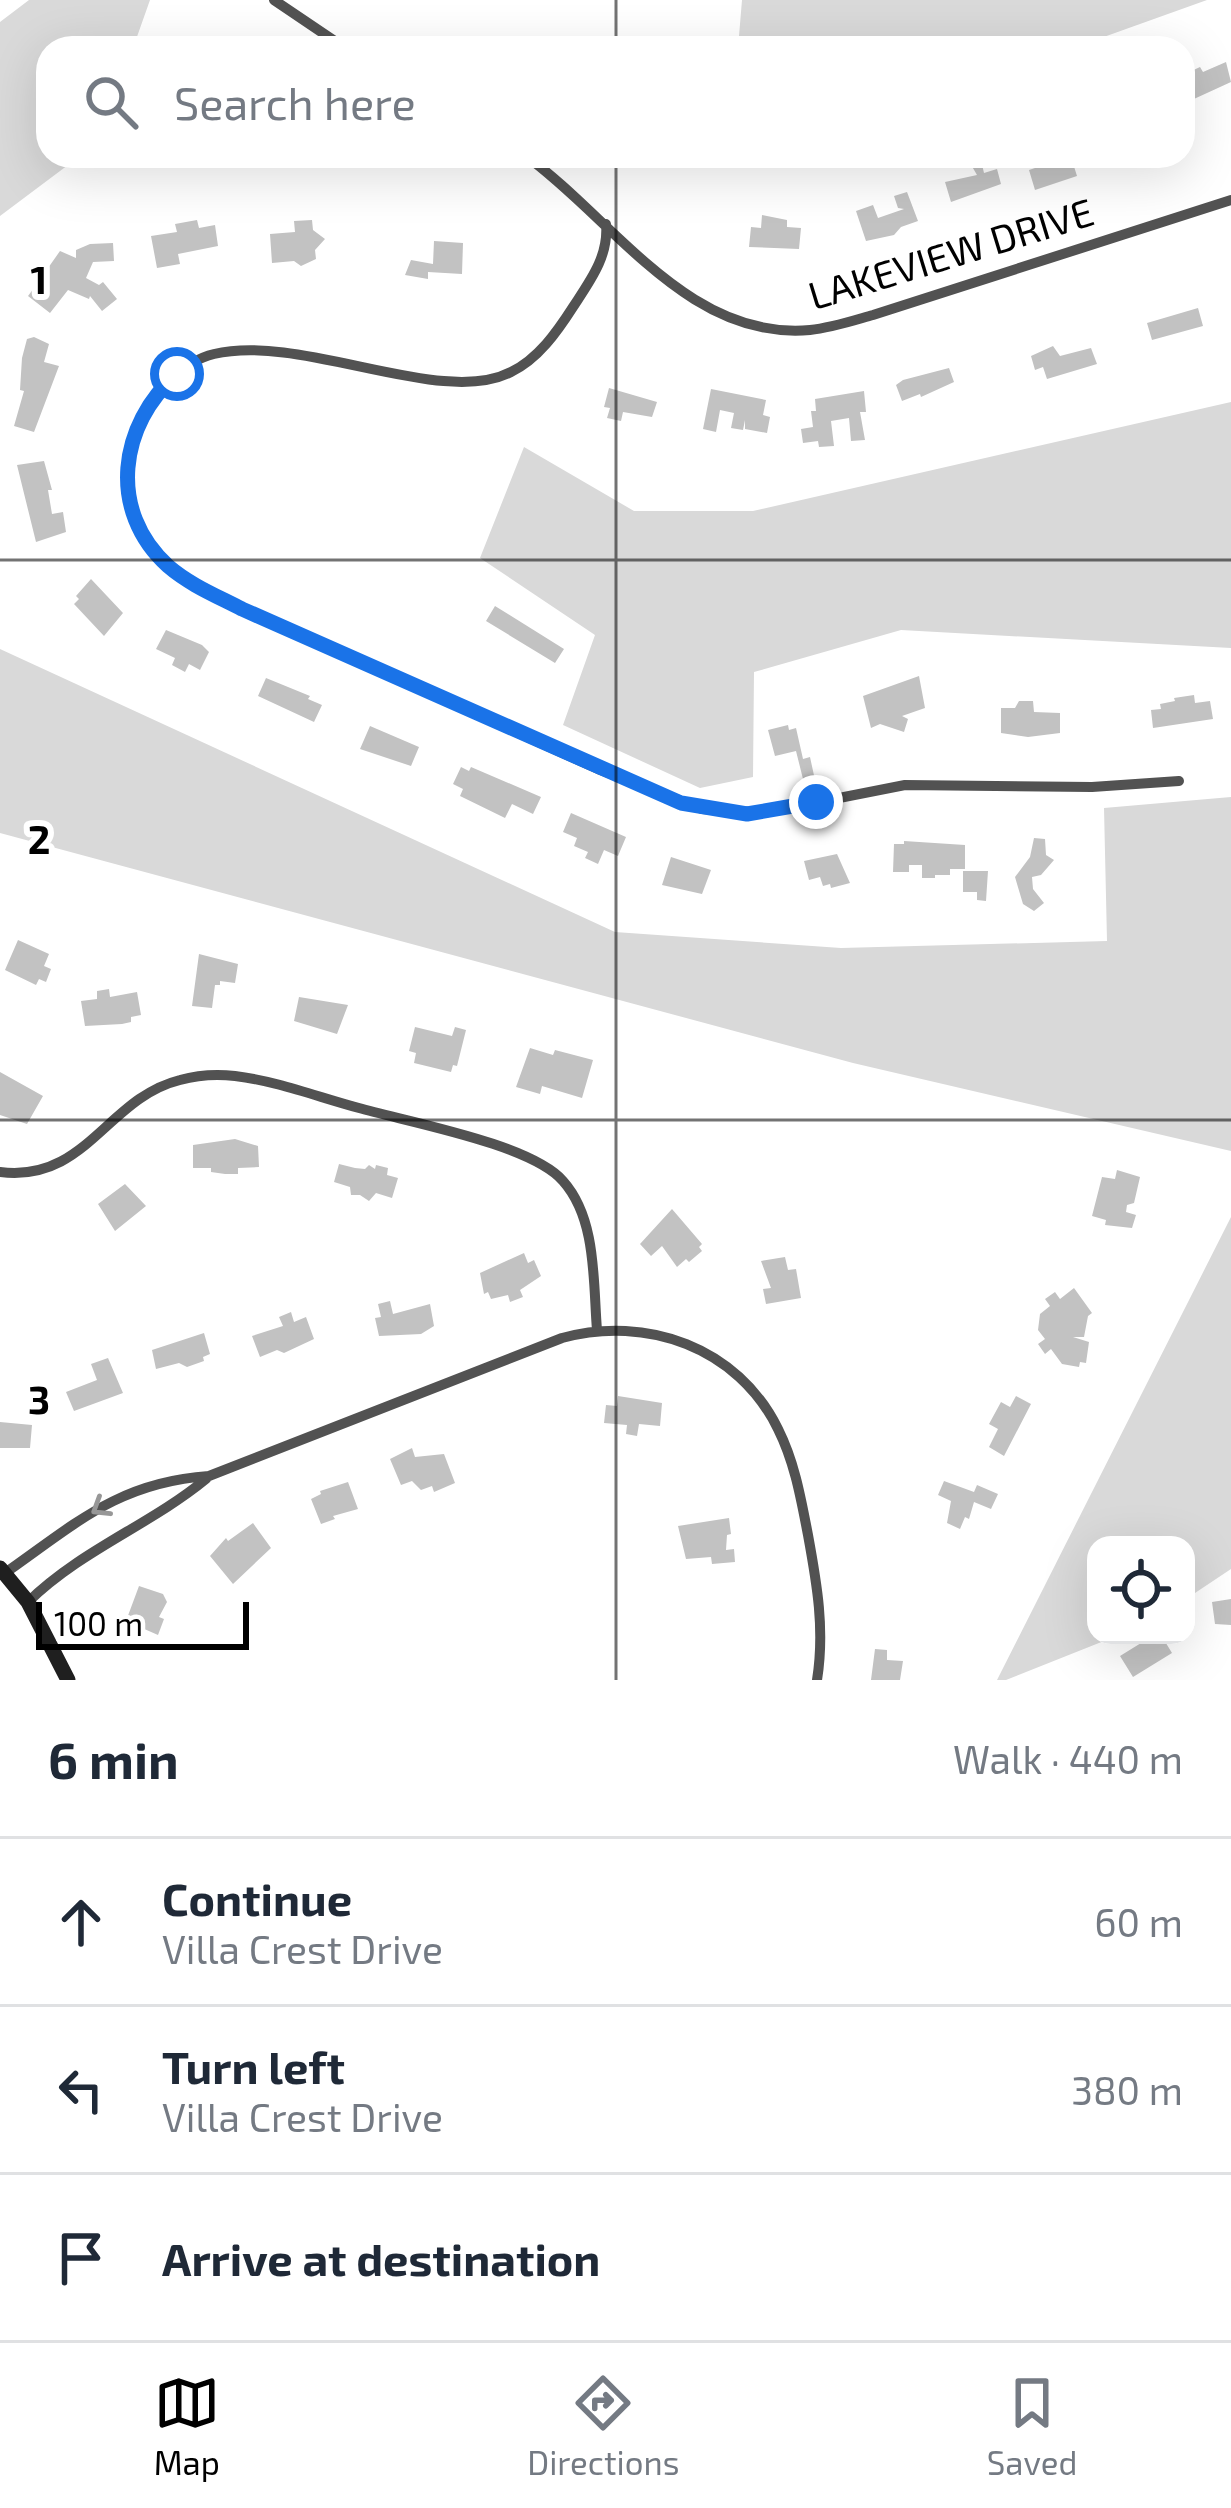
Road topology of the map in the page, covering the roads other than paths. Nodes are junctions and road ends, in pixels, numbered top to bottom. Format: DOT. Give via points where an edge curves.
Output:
graph roads {
  1 [pos="274,0"];
  2 [pos="327,36"];
  3 [pos="542,168"];
  4 [pos="1231,200"];
  5 [pos="606,224"];
  6 [pos="1179,781"];
  7 [pos="0,1172"];
  8 [pos="597,1330"];
  9 [pos="209,1476"];
  10 [pos="3,1571"];
  11 [pos="28,1602"];
  12 [pos="68,1680"];
  13 [pos="817,1680"];
  1 -- 2 [label="street"];
  3 -- 5 [label="street, LAKEVIEW DRIVE"];
  4 -- 5 [label="street, LAKEVIEW DRIVE" via="927,299 800,331 736,321 701,305"];
  5 -- 6 [label="street" via="602,260 574,307 507,375 450,380 260,350 214,354 184,369 147,406 129,450 131,507 154,550 185,579 242,609 702,809 763,813 905,784 1092,788"];
  7 -- 8 [label="street" via="57,1165 170,1083 220,1075 273,1084 508,1150 554,1172 588,1234"];
  8 -- 9 [label="street"];
  8 -- 13 [label="street" via="657,1334 698,1348 767,1409 791,1461 816,1574"];
  9 -- 10 [label="street, one-way" via="118,1496"];
  9 -- 11 [label="street" via="76,1561"];
  10 -- 11 [label="main road"];
  11 -- 12 [label="main road"];
}
